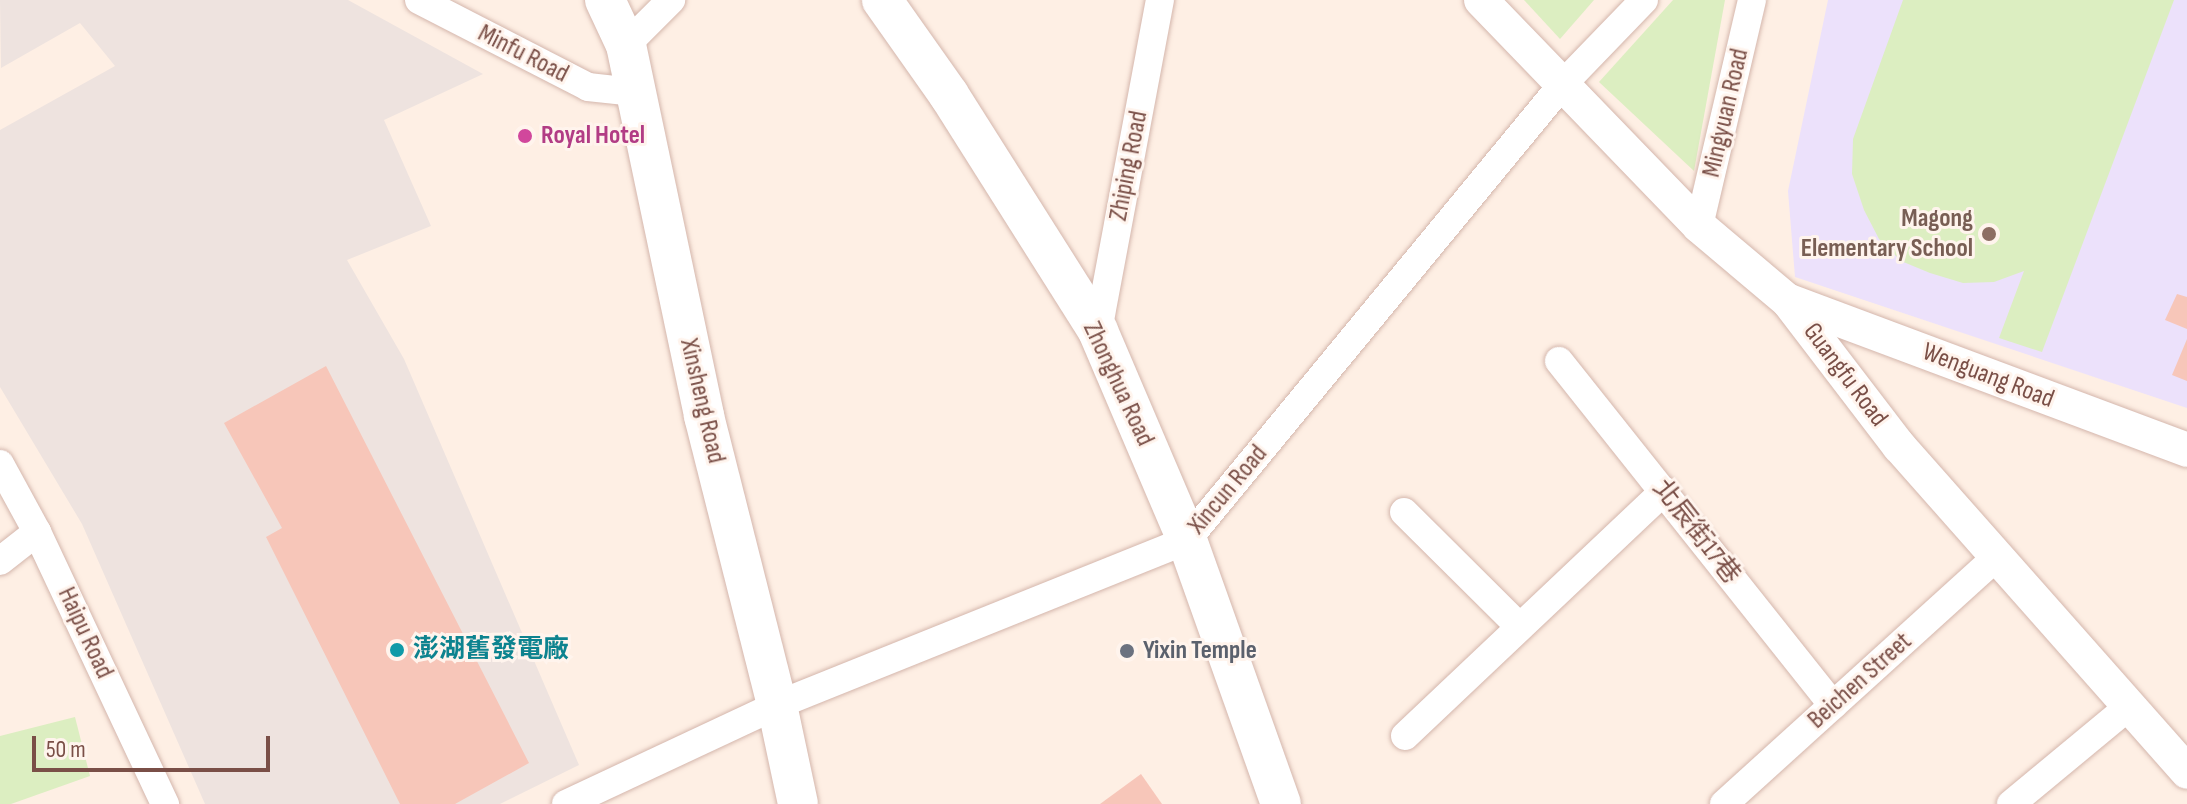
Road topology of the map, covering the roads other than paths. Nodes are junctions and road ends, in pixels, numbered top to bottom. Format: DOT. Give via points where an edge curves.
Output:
graph roads {
  1 [pos="419,0"];
  2 [pos="605,0"];
  3 [pos="671,0"];
  4 [pos="882,0"];
  5 [pos="1160,0"];
  6 [pos="1481,0"];
  7 [pos="1644,0"];
  8 [pos="1752,0"];
  9 [pos="626,45"];
  10 [pos="1562,85"];
  11 [pos="633,92"];
  12 [pos="1699,226"];
  13 [pos="1788,301"];
  14 [pos="1098,331"];
  15 [pos="1559,361"];
  16 [pos="2187,450"];
  17 [pos="0,464"];
  18 [pos="1664,491"];
  19 [pos="1404,512"];
  20 [pos="37,532"];
  21 [pos="1187,540"];
  22 [pos="1996,557"];
  23 [pos="0,561"];
  24 [pos="1520,627"];
  25 [pos="777,705"];
  26 [pos="1833,705"];
  27 [pos="2127,708"];
  28 [pos="1405,736"];
  29 [pos="2187,772"];
  30 [pos="165,804"];
  31 [pos="566,804"];
  32 [pos="798,804"];
  33 [pos="1281,804"];
  34 [pos="1724,804"];
  35 [pos="2011,804"];
  1 -- 11 [label="street, Minfu Road" via="588,87"];
  2 -- 9 [label="main road, Xinsheng Road"];
  3 -- 9 [label="street"];
  4 -- 14 [label="main road, Zhonghua Road" via="949,95"];
  5 -- 14 [label="street, Zhiping Road"];
  6 -- 10 [label="street, Guangfu Road"];
  7 -- 10 [label="street, Xincun Road"];
  8 -- 12 [label="street, Mingyuan Road"];
  9 -- 11 [label="main road, Xinsheng Road"];
  10 -- 12 [label="street, Guangfu Road"];
  10 -- 21 [label="street, Xincun Road"];
  11 -- 25 [label="main road, Xinsheng Road" via="704,416"];
  12 -- 13 [label="street, Guangfu Road"];
  13 -- 16 [label="street, Wenguang Road"];
  13 -- 22 [label="street, Guangfu Road" via="1899,446"];
  14 -- 21 [label="main road, Zhonghua Road"];
  15 -- 18 [label="street, 北辰街17巷"];
  17 -- 20 [label="street, Haipu Road"];
  18 -- 24 [label="street"];
  18 -- 26 [label="street, 北辰街17巷"];
  19 -- 24 [label="street"];
  20 -- 23 [label="street"];
  20 -- 30 [label="street, Haipu Road"];
  21 -- 25 [label="street, Xincun Road"];
  21 -- 33 [label="main road, Zhonghua Road"];
  22 -- 26 [label="street, Beichen Street"];
  22 -- 27 [label="street, Guangfu Road"];
  24 -- 28 [label="street"];
  25 -- 31 [label="street, Xincun Road"];
  25 -- 32 [label="main road, Xinsheng Road"];
  26 -- 34 [label="street, Beichen Street"];
  27 -- 29 [label="street, Guangfu Road"];
  27 -- 35 [label="street"];
}
